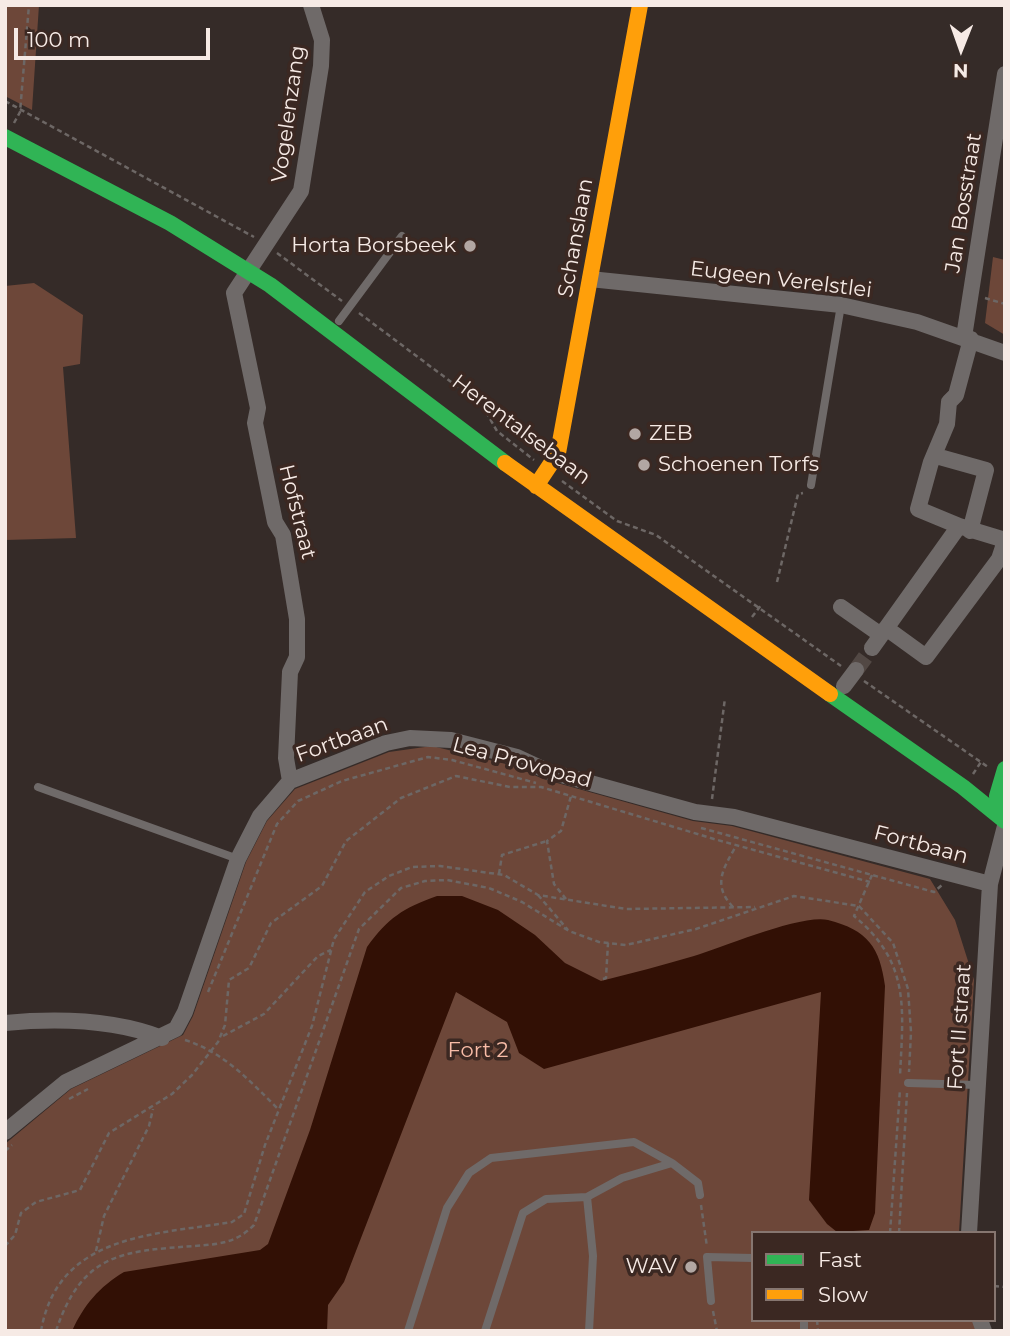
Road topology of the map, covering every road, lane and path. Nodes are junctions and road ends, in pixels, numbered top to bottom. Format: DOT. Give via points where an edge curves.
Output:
graph roads {
  1 [pos="29,5"];
  2 [pos="311,5"];
  3 [pos="640,5"];
  4 [pos="1005,74"];
  5 [pos="5,101"];
  6 [pos="20,109"];
  7 [pos="8,128"];
  8 [pos="402,236"];
  9 [pos="266,244"];
  10 [pos="252,265"];
  11 [pos="590,279"];
  12 [pos="971,296"];
  13 [pos="1005,304"];
  14 [pos="841,305"];
  15 [pos="350,306"];
  16 [pos="340,321"];
  17 [pos="968,338"];
  18 [pos="1005,353"];
  19 [pos="936,456"];
  20 [pos="542,476"];
  21 [pos="811,485"];
  22 [pos="966,529"];
  23 [pos="1005,541"];
  24 [pos="777,582"];
  25 [pos="762,604"];
  26 [pos="841,607"];
  27 [pos="754,614"];
  28 [pos="880,637"];
  29 [pos="851,677"];
  30 [pos="725,698"];
  31 [pos="976,769"];
  32 [pos="1003,773"];
  33 [pos="290,781"];
  34 [pos="38,787"];
  35 [pos="306,792"];
  36 [pos="312,795"];
  37 [pos="571,796"];
  38 [pos="977,798"];
  39 [pos="1001,799"];
  40 [pos="710,813"];
  41 [pos="1005,822"];
  42 [pos="688,825"];
  43 [pos="701,828"];
  44 [pos="714,832"];
  45 [pos="547,841"];
  46 [pos="737,846"];
  47 [pos="238,859"];
  48 [pos="499,875"];
  49 [pos="872,875"];
  50 [pos="953,876"];
  51 [pos="870,882"];
  52 [pos="990,884"];
  53 [pos="538,895"];
  54 [pos="566,900"];
  55 [pos="762,906"];
  56 [pos="859,906"];
  57 [pos="734,909"];
  58 [pos="569,931"];
  59 [pos="608,943"];
  60 [pos="331,950"];
  61 [pos="603,979"];
  62 [pos="208,994"];
  63 [pos="5,1023"];
  64 [pos="222,1036"];
  65 [pos="162,1038"];
  66 [pos="181,1038"];
  67 [pos="212,1050"];
  68 [pos="908,1083"];
  69 [pos="978,1085"];
  70 [pos="89,1088"];
  71 [pos="65,1101"];
  72 [pos="154,1108"];
  73 [pos="279,1110"];
  74 [pos="10,1137"];
  75 [pos="5,1151"];
  76 [pos="672,1163"];
  77 [pos="700,1195"];
  78 [pos="587,1197"];
  79 [pos="890,1231"];
  80 [pos="899,1231"];
  81 [pos="969,1231"];
  82 [pos="5,1246"];
  83 [pos="96,1251"];
  84 [pos="708,1257"];
  85 [pos="751,1258"];
  86 [pos="711,1301"];
  87 [pos="41,1331"];
  88 [pos="56,1331"];
  89 [pos="408,1331"];
  90 [pos="485,1331"];
  91 [pos="589,1331"];
  92 [pos="717,1331"];
  1 -- 6 [label="path"];
  2 -- 9 [label="street, Vogelenzang" via="321,53 302,185"];
  3 -- 11 [label="main road, Schanslaan"];
  4 -- 12 [label="street, Jan Bosstraat"];
  5 -- 6 [label="path"];
  6 -- 7 [label="path"];
  6 -- 9 [label="path"];
  7 -- 10 [label="main road, Herentalsebaan" via="178,212"];
  8 -- 15 [label="lane"];
  9 -- 10 [label="street, Vogelenzang"];
  9 -- 15 [label="path"];
  10 -- 16 [label="main road, Herentalsebaan"];
  10 -- 20 [label="main road, Herentalsebaan"];
  10 -- 33 [label="street, Hofstraat" via="234,293 258,408 255,422 275,522 283,535 297,619 288,709"];
  11 -- 14 [label="street, Eugeen Verelstlei"];
  11 -- 20 [label="main road, Schanslaan" via="558,453"];
  12 -- 13 [label="path"];
  12 -- 17 [label="street, Jan Bosstraat"];
  14 -- 17 [label="street, Eugeen Verelstlei"];
  14 -- 21 [label="lane"];
  15 -- 16 [label="lane"];
  15 -- 20 [label="path" via="482,405 497,431"];
  16 -- 20 [label="main road, Herentalsebaan"];
  17 -- 18 [label="street, Eugeen Verelstlei"];
  17 -- 19 [label="street, Jan Bosstraat"];
  19 -- 22 [label="street, Jan Bosstraat" via="918,509"];
  19 -- 22 [label="street" via="986,470"];
  20 -- 27 [label="main road, Herentalsebaan"];
  20 -- 27 [label="path" via="617,521 656,535"];
  20 -- 38 [label="main road, Herentalsebaan"];
  21 -- 24 [label="path" via="810,491 798,494"];
  22 -- 23 [label="street"];
  22 -- 28 [label="street"];
  23 -- 28 [label="street" via="999,559 926,657"];
  25 -- 27 [label="path"];
  26 -- 28 [label="street"];
  27 -- 29 [label="main road, Herentalsebaan"];
  27 -- 29 [label="path"];
  29 -- 31 [label="main road, Herentalsebaan"];
  29 -- 31 [label="path"];
  30 -- 40 [label="path"];
  31 -- 32 [label="path"];
  31 -- 39 [label="main road, Herentalsebaan"];
  32 -- 39 [label="main road"];
  33 -- 40 [label="street, Fortbaan" via="386,743 432,737"];
  33 -- 47 [label="street, Fortbaan" via="260,816"];
  34 -- 47 [label="lane"];
  35 -- 36 [label="path"];
  36 -- 42 [label="path, Lea Provopad" via="414,759 439,757"];
  36 -- 62 [label="path, Lea Provopad" via="298,801 277,824"];
  37 -- 45 [label="path" via="561,831"];
  37 -- 46 [label="path"];
  37 -- 64 [label="path" via="468,776 449,777 401,798 346,841 328,877 314,893 275,919 249,968 229,980"];
  38 -- 39 [label="street"];
  38 -- 41 [label="main road, Herentalsebaan"];
  39 -- 41 [label="main road"];
  40 -- 44 [label="path"];
  40 -- 50 [label="street, Fortbaan"];
  41 -- 52 [label="street, Fort II straat"];
  43 -- 44 [label="path"];
  44 -- 49 [label="path"];
  45 -- 48 [label="path" via="502,855"];
  45 -- 54 [label="path" via="554,884"];
  46 -- 51 [label="path"];
  46 -- 57 [label="path" via="720,873 723,897"];
  47 -- 65 [label="street, Fortbaan" via="185,1012 176,1029"];
  48 -- 53 [label="path"];
  48 -- 60 [label="path" via="440,866 412,867 388,876 350,909"];
  49 -- 50 [label="path" via="934,892"];
  49 -- 51 [label="path"];
  50 -- 52 [label="street, Fortbaan"];
  51 -- 56 [label="path"];
  52 -- 69 [label="street, Fort II straat"];
  53 -- 54 [label="path"];
  53 -- 58 [label="path"];
  54 -- 57 [label="path" via="626,909"];
  55 -- 56 [label="path" via="794,896"];
  55 -- 57 [label="path"];
  55 -- 59 [label="path" via="666,937"];
  56 -- 68 [label="path" via="893,943 908,989"];
  56 -- 79 [label="path" via="854,916 877,936 891,957 902,997"];
  58 -- 59 [label="path"];
  58 -- 88 [label="path" via="489,888 447,880 401,888 359,929 351,947 254,1225 228,1244 142,1249 104,1262 75,1289"];
  59 -- 61 [label="path"];
  60 -- 64 [label="path" via="318,956 264,1014"];
  60 -- 73 [label="path" via="312,1026"];
  63 -- 65 [label="street" via="75,1020 140,1029"];
  64 -- 67 [label="path"];
  65 -- 74 [label="street, Fortbaan" via="66,1082"];
  66 -- 67 [label="path"];
  67 -- 72 [label="path" via="192,1075"];
  67 -- 73 [label="path"];
  68 -- 69 [label="lane"];
  68 -- 80 [label="path"];
  69 -- 81 [label="street, Fort II straat"];
  70 -- 71 [label="path"];
  72 -- 82 [label="path" via="109,1133 80,1190 36,1202 21,1213 15,1235"];
  72 -- 83 [label="path" via="104,1216"];
  73 -- 83 [label="path" via="244,1214 232,1222 128,1238"];
  74 -- 75 [label="path"];
  76 -- 77 [label="lane" via="698,1183"];
  76 -- 78 [label="lane" via="622,1178"];
  76 -- 89 [label="lane" via="634,1142 491,1158 469,1173 447,1208"];
  77 -- 84 [label="path"];
  78 -- 90 [label="lane" via="546,1199 523,1213"];
  78 -- 91 [label="lane" via="593,1256"];
  83 -- 87 [label="path" via="51,1296"];
  84 -- 85 [label="lane"];
  84 -- 86 [label="lane"];
  86 -- 92 [label="path"];
}
